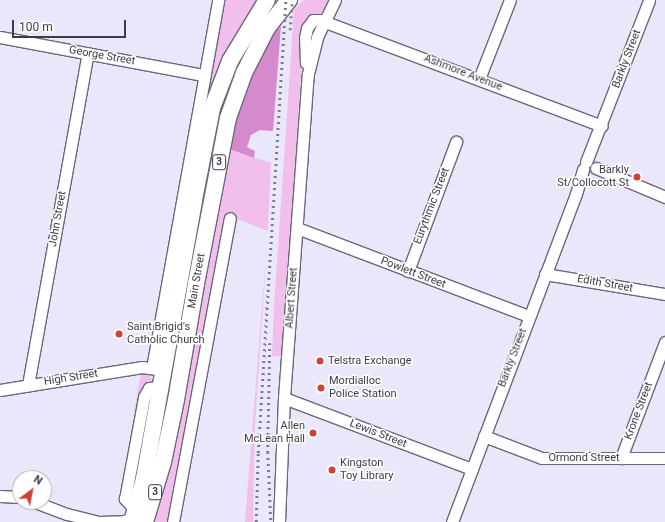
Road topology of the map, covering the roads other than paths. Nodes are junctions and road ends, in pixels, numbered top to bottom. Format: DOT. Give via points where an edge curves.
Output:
graph roads {
  1 [pos="218,0"];
  2 [pos="267,0"];
  3 [pos="289,0"];
  4 [pos="335,0"];
  5 [pos="510,0"];
  6 [pos="649,0"];
  7 [pos="324,22"];
  8 [pos="0,37"];
  9 [pos="88,53"];
  10 [pos="204,74"];
  11 [pos="479,79"];
  12 [pos="602,126"];
  13 [pos="456,142"];
  14 [pos="590,168"];
  15 [pos="665,197"];
  16 [pos="230,218"];
  17 [pos="190,224"];
  18 [pos="206,226"];
  19 [pos="297,228"];
  20 [pos="408,271"];
  21 [pos="545,274"];
  22 [pos="665,294"];
  23 [pos="529,316"];
  24 [pos="665,342"];
  25 [pos="155,365"];
  26 [pos="182,368"];
  27 [pos="28,385"];
  28 [pos="0,390"];
  29 [pos="284,398"];
  30 [pos="484,436"];
  31 [pos="621,458"];
  32 [pos="665,458"];
  33 [pos="472,469"];
  34 [pos="0,496"];
  35 [pos="12,497"];
  36 [pos="52,508"];
  37 [pos="137,518"];
  38 [pos="99,522"];
  39 [pos="173,522"];
  40 [pos="279,522"];
  41 [pos="452,522"];
  1 -- 10 [label="street, Main Street"];
  2 -- 17 [label="highway, Main Street / 3" via="230,60 215,100"];
  3 -- 18 [label="highway, Main Street / 3" via="268,28 247,66 230,110"];
  4 -- 7 [label="street, Albert Street"];
  5 -- 11 [label="street"];
  6 -- 12 [label="street, Barkly Street"];
  7 -- 11 [label="street, Ashmore Avenue" via="336,24"];
  7 -- 19 [label="street, Albert Street" via="314,45 308,74"];
  8 -- 9 [label="street, George Street"];
  9 -- 10 [label="street, George Street"];
  9 -- 27 [label="street, John Street"];
  10 -- 25 [label="street, Main Street"];
  11 -- 12 [label="street, Ashmore Avenue"];
  12 -- 14 [label="street, Barkly Street"];
  13 -- 20 [label="street, Eurythmic Street"];
  14 -- 15 [label="street"];
  14 -- 21 [label="street, Barkly Street" via="576,194"];
  16 -- 39 [label="street, Main Street"];
  17 -- 18 [label="highway"];
  17 -- 25 [label="highway, Main Street / 3"];
  18 -- 26 [label="highway, Main Street / 3"];
  19 -- 20 [label="street, Powlett Street"];
  19 -- 29 [label="street, Albert Street"];
  20 -- 23 [label="street, Powlett Street"];
  21 -- 22 [label="street, Edith Street"];
  21 -- 23 [label="street, Barkly Street"];
  23 -- 30 [label="street, Barkly Street"];
  24 -- 31 [label="street, Krone Street"];
  25 -- 26 [label="highway"];
  25 -- 27 [label="street, High Street"];
  25 -- 37 [label="highway, Main Street / 3" via="161,386"];
  26 -- 37 [label="highway, Main Street / 3" via="163,462"];
  27 -- 28 [label="street, High Street"];
  29 -- 33 [label="street, Lewis Street"];
  29 -- 40 [label="street, Albert Street"];
  30 -- 31 [label="street, Ormond Street" via="542,458"];
  30 -- 33 [label="street, Barkly Street"];
  31 -- 32 [label="street, Ormond Street"];
  33 -- 41 [label="street, Barkly Street"];
  34 -- 35 [label="street"];
  36 -- 38 [label="street"];
  37 -- 38 [label="street"];
}
